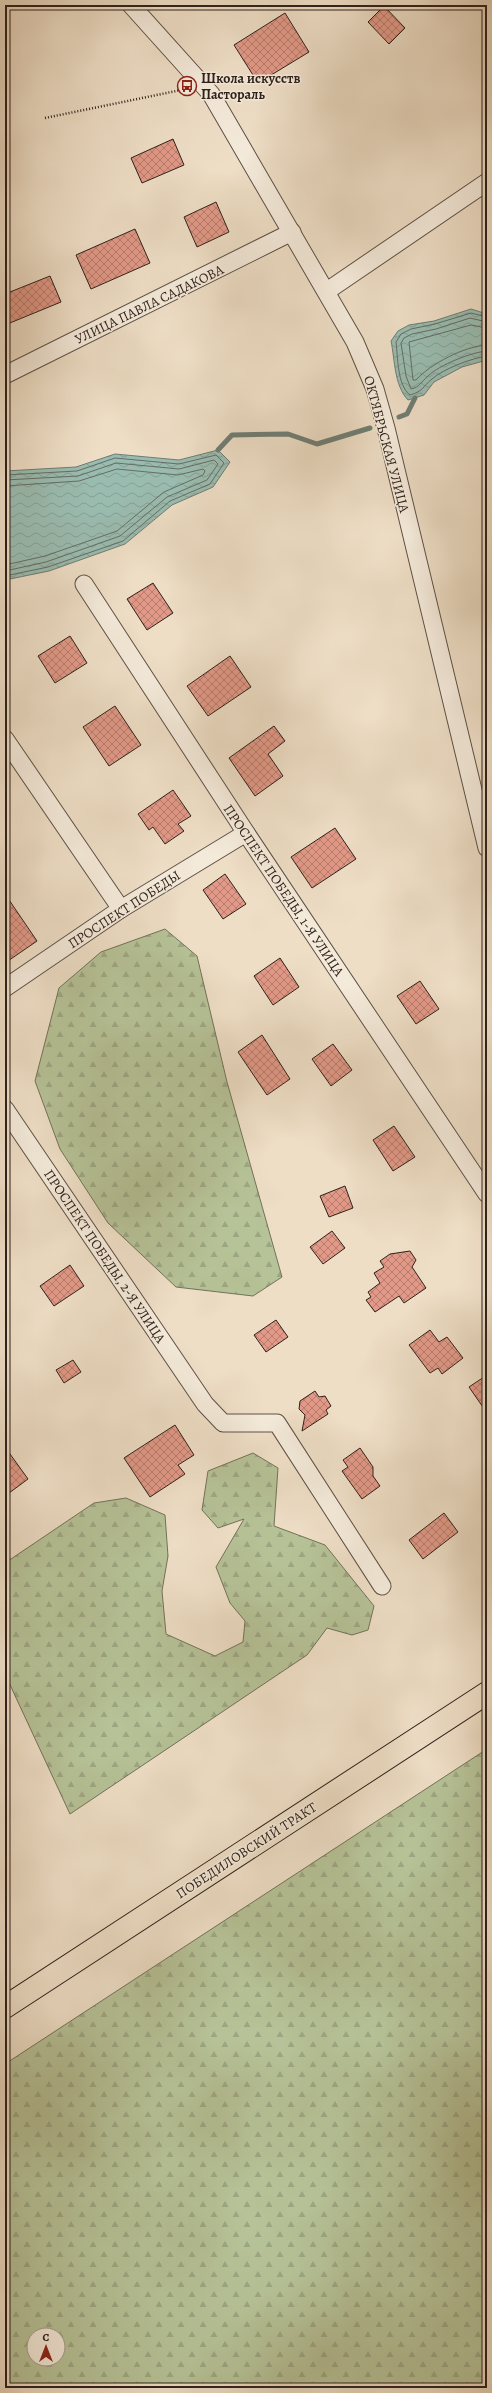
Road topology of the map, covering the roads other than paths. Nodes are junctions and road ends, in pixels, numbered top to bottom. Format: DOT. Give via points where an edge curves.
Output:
graph roads {
  1 [pos="131,5"];
  2 [pos="487,182"];
  3 [pos="292,232"];
  4 [pos="327,291"];
  5 [pos="5,375"];
  6 [pos="84,584"];
  7 [pos="5,739"];
  8 [pos="246,833"];
  9 [pos="487,848"];
  10 [pos="122,909"];
  11 [pos="5,988"];
  12 [pos="5,1109"];
  13 [pos="482,1178"];
  14 [pos="487,1194"];
  15 [pos="382,1586"];
  16 [pos="487,1693"];
  17 [pos="5,2006"];
  1 -- 3 [label="street, ОКТЯБРЬСКАЯ УЛИЦА" via="211,94"];
  2 -- 4 [label="street"];
  3 -- 4 [label="street, ОКТЯБРЬСКАЯ УЛИЦА"];
  3 -- 5 [label="street, УЛИЦА ПАВЛА САДАКОВА"];
  4 -- 9 [label="street, ОКТЯБРЬСКАЯ УЛИЦА" via="355,342 375,390"];
  6 -- 8 [label="street, ПРОСПЕКТ ПОБЕДЫ, 1-Я УЛИЦА"];
  7 -- 10 [label="street"];
  8 -- 10 [label="street, ПРОСПЕКТ ПОБЕДЫ"];
  8 -- 13 [label="street, ПРОСПЕКТ ПОБЕДЫ, 1-Я УЛИЦА"];
  10 -- 11 [label="street, ПРОСПЕКТ ПОБЕДЫ"];
  12 -- 15 [label="street, ПРОСПЕКТ ПОБЕДЫ, 2-Я УЛИЦА" via="205,1404 223,1423 277,1423"];
  13 -- 14 [label="street, ПРОСПЕКТ ПОБЕДЫ, 1-Я УЛИЦА"];
  16 -- 17 [label="main road, ПОБЕДИЛОВСКИЙ ТРАКТ"];
}
